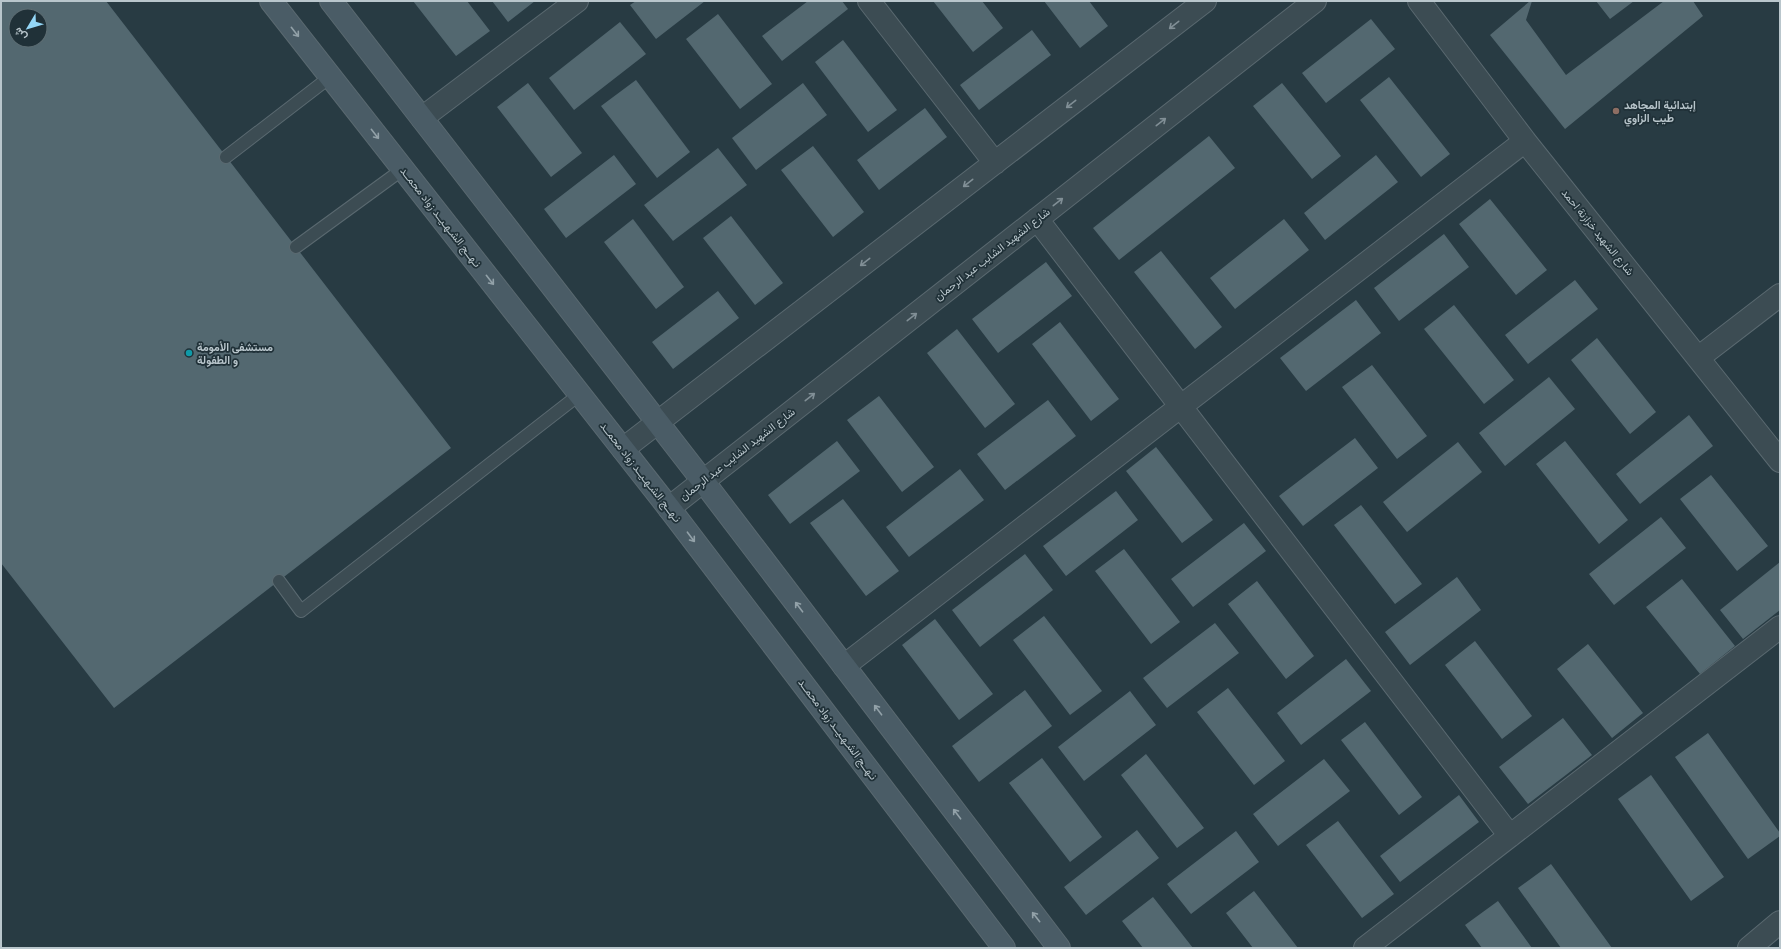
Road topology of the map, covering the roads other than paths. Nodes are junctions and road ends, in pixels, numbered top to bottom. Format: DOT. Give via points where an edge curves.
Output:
graph roads {
  1 [pos="271,1"];
  2 [pos="331,1"];
  3 [pos="577,1"];
  4 [pos="869,1"];
  5 [pos="1205,1"];
  6 [pos="1315,1"];
  7 [pos="1420,1"];
  8 [pos="330,76"];
  9 [pos="422,118"];
  10 [pos="1525,141"];
  11 [pos="226,157"];
  12 [pos="995,163"];
  13 [pos="403,169"];
  14 [pos="1037,219"];
  15 [pos="296,247"];
  16 [pos="1780,295"];
  17 [pos="1698,358"];
  18 [pos="580,394"];
  19 [pos="1180,407"];
  20 [pos="657,422"];
  21 [pos="623,449"];
  22 [pos="1780,461"];
  23 [pos="703,481"];
  24 [pos="669,508"];
  25 [pos="279,580"];
  26 [pos="1780,626"];
  27 [pos="844,666"];
  28 [pos="1510,836"];
  29 [pos="1780,922"];
  30 [pos="1004,948"];
  31 [pos="1059,948"];
  32 [pos="1365,948"];
  33 [pos="1749,948"];
  1 -- 8 [label="main road, نـهــج الشـهـيــد زواد محمــد, one-way"];
  2 -- 9 [label="main road"];
  3 -- 9 [label="street"];
  4 -- 12 [label="street"];
  5 -- 12 [label="street, one-way"];
  14 -- 6 [label="street, شارع الشهيد الشايب عبد الرحمان, one-way"];
  7 -- 10 [label="street, شارع الشهيد خزازنة احمد"];
  8 -- 11 [label="lane"];
  8 -- 13 [label="main road, نـهــج الشـهـيــد زواد محمــد, one-way"];
  9 -- 20 [label="main road"];
  10 -- 17 [label="street, شارع الشهيد خزازنة احمد"];
  10 -- 19 [label="street"];
  12 -- 20 [label="street, one-way"];
  13 -- 15 [label="lane"];
  13 -- 18 [label="main road, نـهــج الشـهـيــد زواد محمــد, one-way"];
  14 -- 19 [label="street"];
  23 -- 14 [label="street, شارع الشهيد الشايب عبد الرحمان, one-way"];
  16 -- 17 [label="street"];
  17 -- 22 [label="street, شارع الشهيد خزازنة احمد"];
  18 -- 21 [label="main road, نـهــج الشـهـيــد زواد محمــد"];
  18 -- 25 [label="lane" via="301,610"];
  19 -- 27 [label="street"];
  19 -- 28 [label="street"];
  20 -- 21 [label="street"];
  20 -- 23 [label="main road"];
  21 -- 24 [label="main road, نـهــج الشـهـيــد زواد محمــد"];
  23 -- 24 [label="street, شارع الشهيد الشايب عبد الرحمان"];
  27 -- 23 [label="main road, one-way"];
  24 -- 30 [label="main road, نـهــج الشـهـيــد زواد محمــد, one-way"];
  26 -- 28 [label="street"];
  31 -- 27 [label="main road, one-way"];
  28 -- 32 [label="street"];
  29 -- 33 [label="street"];
}
